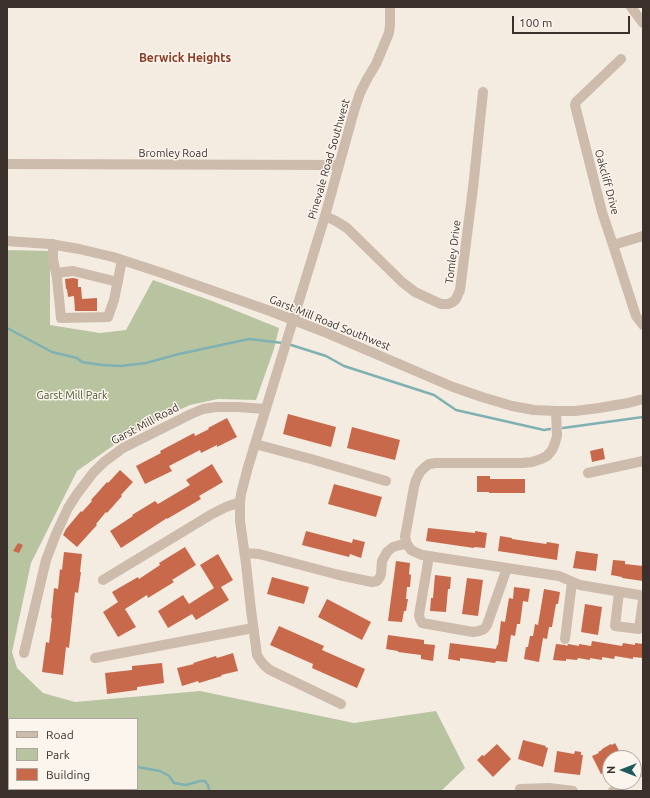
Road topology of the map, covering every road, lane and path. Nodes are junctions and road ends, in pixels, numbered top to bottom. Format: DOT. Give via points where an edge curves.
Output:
graph roads {
  1 [pos="390,7"];
  2 [pos="631,7"];
  3 [pos="643,23"];
  4 [pos="621,59"];
  5 [pos="482,92"];
  6 [pos="7,164"];
  7 [pos="339,165"];
  8 [pos="325,216"];
  9 [pos="643,236"];
  10 [pos="7,241"];
  11 [pos="53,244"];
  12 [pos="614,245"];
  13 [pos="122,260"];
  14 [pos="56,273"];
  15 [pos="118,282"];
  16 [pos="293,320"];
  17 [pos="643,325"];
  18 [pos="643,399"];
  19 [pos="265,409"];
  20 [pos="556,411"];
  21 [pos="255,444"];
  22 [pos="643,461"];
  23 [pos="588,473"];
  24 [pos="386,481"];
  25 [pos="240,502"];
  26 [pos="407,544"];
  27 [pos="245,553"];
  28 [pos="429,556"];
  29 [pos="507,568"];
  30 [pos="103,580"];
  31 [pos="572,582"];
  32 [pos="619,592"];
  33 [pos="253,628"];
  34 [pos="565,638"];
  35 [pos="24,653"];
  36 [pos="95,658"];
  37 [pos="341,704"];
  38 [pos="520,789"];
  39 [pos="573,791"];
  1 -- 7 [label="street, Pinevale Road Southwest" via="389,33 360,93"];
  2 -- 3 [label="street"];
  4 -- 12 [label="street, Oakcliff Drive" via="575,105 602,212"];
  5 -- 8 [label="street, Tomley Drive" via="460,290 453,302 441,304 415,292 347,228"];
  6 -- 7 [label="street, Bromley Road"];
  7 -- 8 [label="street, Pinevale Road Southwest"];
  8 -- 16 [label="street, Pinevale Road Southwest"];
  9 -- 12 [label="street"];
  10 -- 11 [label="street, Garst Mill Road Southwest"];
  11 -- 13 [label="street, Garst Mill Road Southwest"];
  11 -- 14 [label="street"];
  12 -- 17 [label="street, Oakcliff Drive" via="636,316"];
  13 -- 15 [label="street"];
  13 -- 16 [label="street, Garst Mill Road Southwest"];
  14 -- 15 [label="street" via="73,271"];
  14 -- 15 [label="street" via="61,318 108,317"];
  16 -- 19 [label="street"];
  16 -- 20 [label="street, Garst Mill Road Southwest" via="482,398 534,410"];
  18 -- 20 [label="street, Garst Mill Road Southwest" via="599,408"];
  19 -- 21 [label="street"];
  19 -- 35 [label="street, Garst Mill Road" via="203,409 123,448 93,473 68,508 46,560"];
  20 -- 26 [label="street" via="555,443 547,456 541,459 522,463 436,463 424,468 414,487 405,537"];
  21 -- 24 [label="street"];
  21 -- 25 [label="street"];
  22 -- 23 [label="street"];
  25 -- 27 [label="street"];
  25 -- 30 [label="street" via="212,514"];
  26 -- 27 [label="street" via="393,547 387,552 382,561 380,577 372,582 264,555"];
  26 -- 28 [label="street" via="411,550"];
  27 -- 33 [label="street"];
  28 -- 29 [label="street"];
  28 -- 29 [label="street" via="419,614 422,623 473,632 484,629 487,625"];
  29 -- 31 [label="street" via="559,576"];
  31 -- 32 [label="street"];
  31 -- 34 [label="street"];
  33 -- 36 [label="street"];
  33 -- 37 [label="street" via="257,655 265,666"];
  38 -- 39 [label="street" via="549,788"];
}
